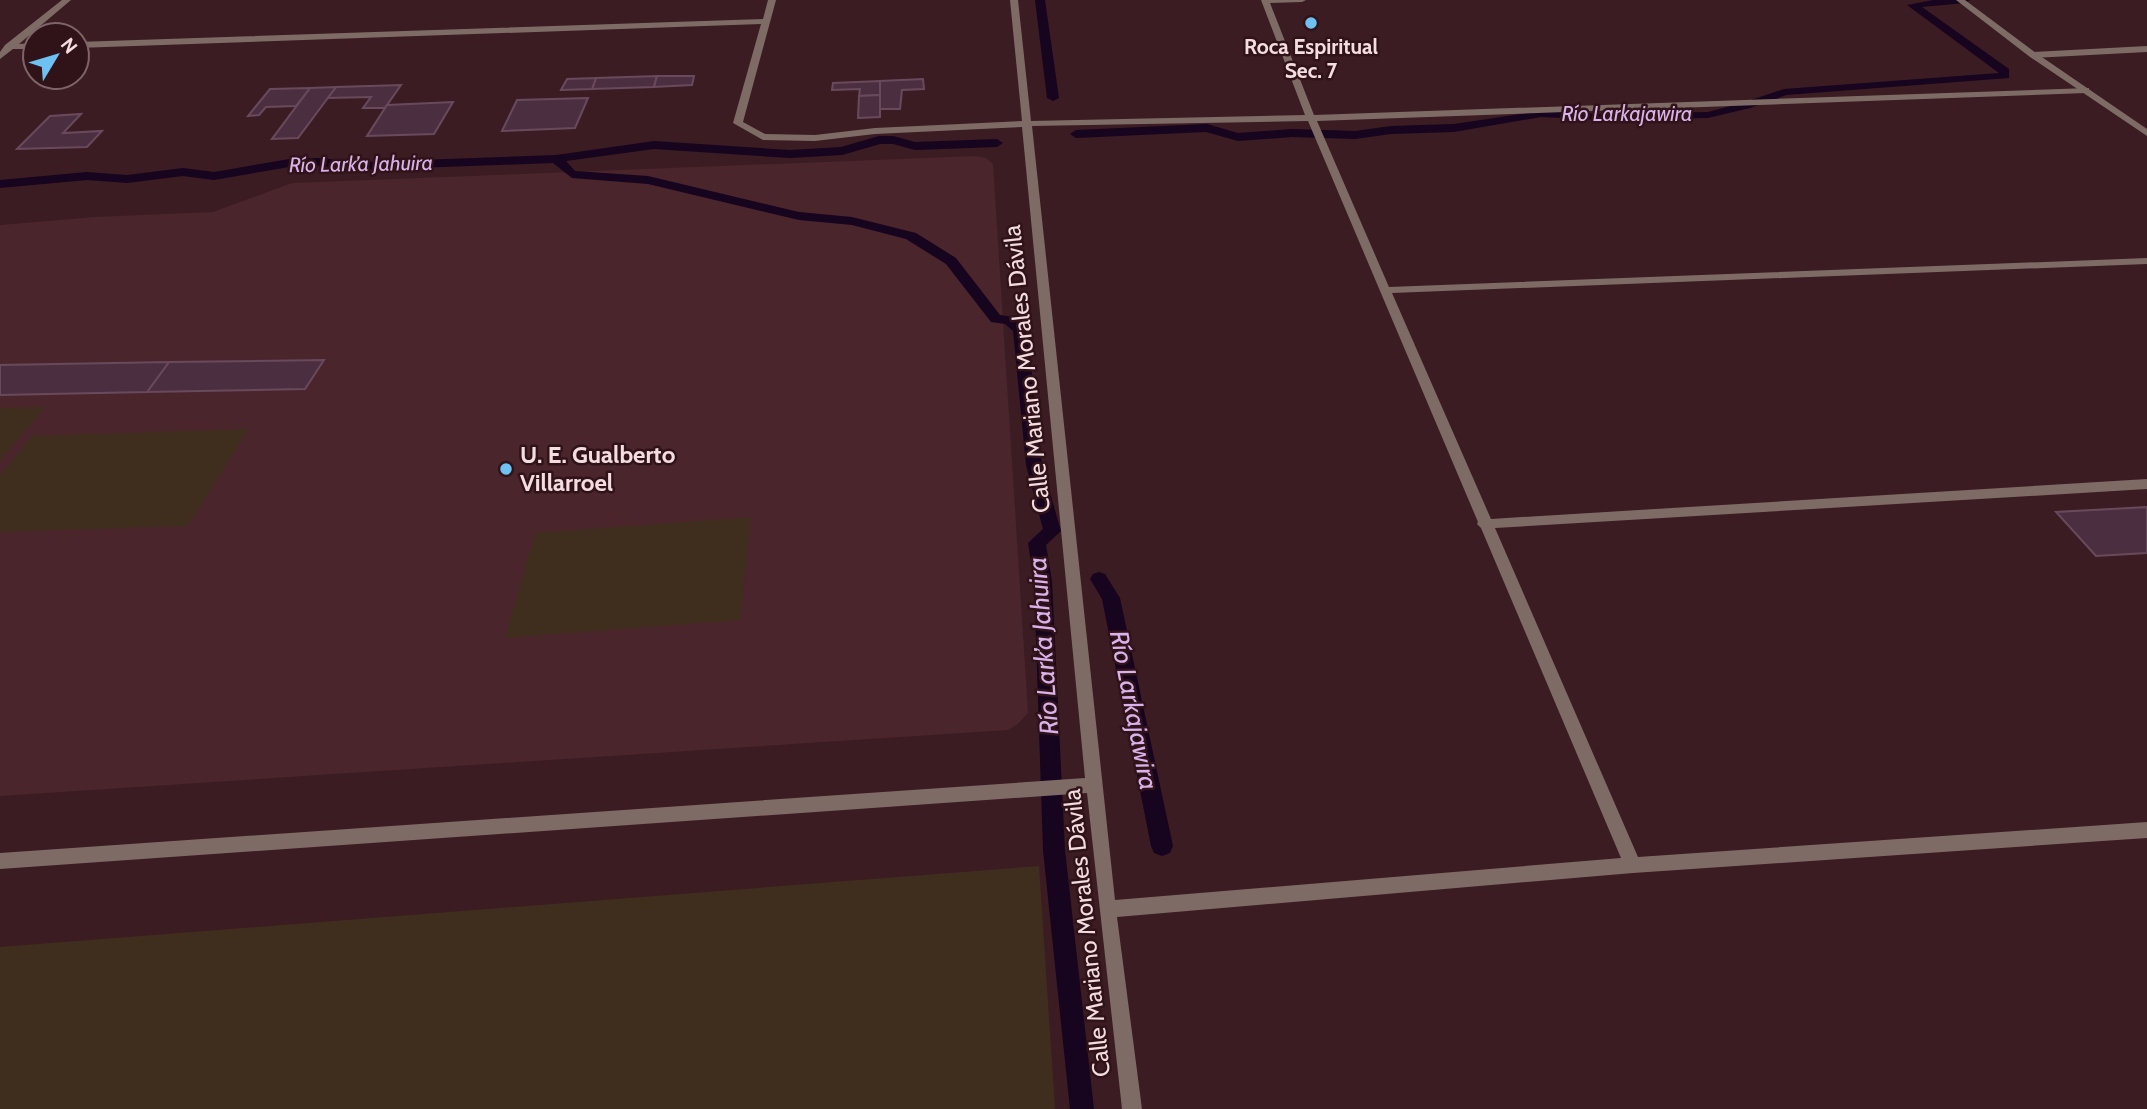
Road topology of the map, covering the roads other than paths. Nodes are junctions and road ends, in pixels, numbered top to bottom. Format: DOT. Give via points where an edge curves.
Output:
graph roads {
  1 [pos="67,0"];
  2 [pos="772,0"];
  3 [pos="1014,0"];
  4 [pos="1302,0"];
  5 [pos="1960,0"];
  6 [pos="1265,1"];
  7 [pos="767,22"];
  8 [pos="91,45"];
  9 [pos="0,47"];
  10 [pos="10,47"];
  11 [pos="21,47"];
  12 [pos="2147,49"];
  13 [pos="2033,55"];
  14 [pos="0,56"];
  15 [pos="2085,90"];
  16 [pos="1311,118"];
  17 [pos="1027,125"];
  18 [pos="2147,133"];
  19 [pos="2147,261"];
  20 [pos="1386,290"];
  21 [pos="2147,484"];
  22 [pos="1484,524"];
  23 [pos="1095,785"];
  24 [pos="2147,830"];
  25 [pos="0,861"];
  26 [pos="1633,865"];
  27 [pos="1107,909"];
  28 [pos="1132,1109"];
  1 -- 10 [label="street"];
  2 -- 7 [label="street"];
  3 -- 17 [label="street, Calle Mariano Morales Dávila"];
  4 -- 6 [label="street"];
  5 -- 13 [label="street"];
  6 -- 16 [label="street"];
  7 -- 8 [label="street"];
  7 -- 17 [label="street" via="738,122 763,137"];
  9 -- 10 [label="street"];
  10 -- 11 [label="street"];
  10 -- 14 [label="street"];
  12 -- 13 [label="street"];
  13 -- 15 [label="street"];
  15 -- 16 [label="street"];
  15 -- 18 [label="street"];
  16 -- 17 [label="street"];
  16 -- 20 [label="street"];
  17 -- 23 [label="street, Calle Mariano Morales Dávila"];
  19 -- 20 [label="street"];
  20 -- 22 [label="street"];
  21 -- 22 [label="street"];
  22 -- 26 [label="street"];
  23 -- 25 [label="street"];
  23 -- 27 [label="street, Calle Mariano Morales Dávila"];
  24 -- 26 [label="street"];
  26 -- 27 [label="street"];
  27 -- 28 [label="street, Calle Mariano Morales Dávila"];
}
